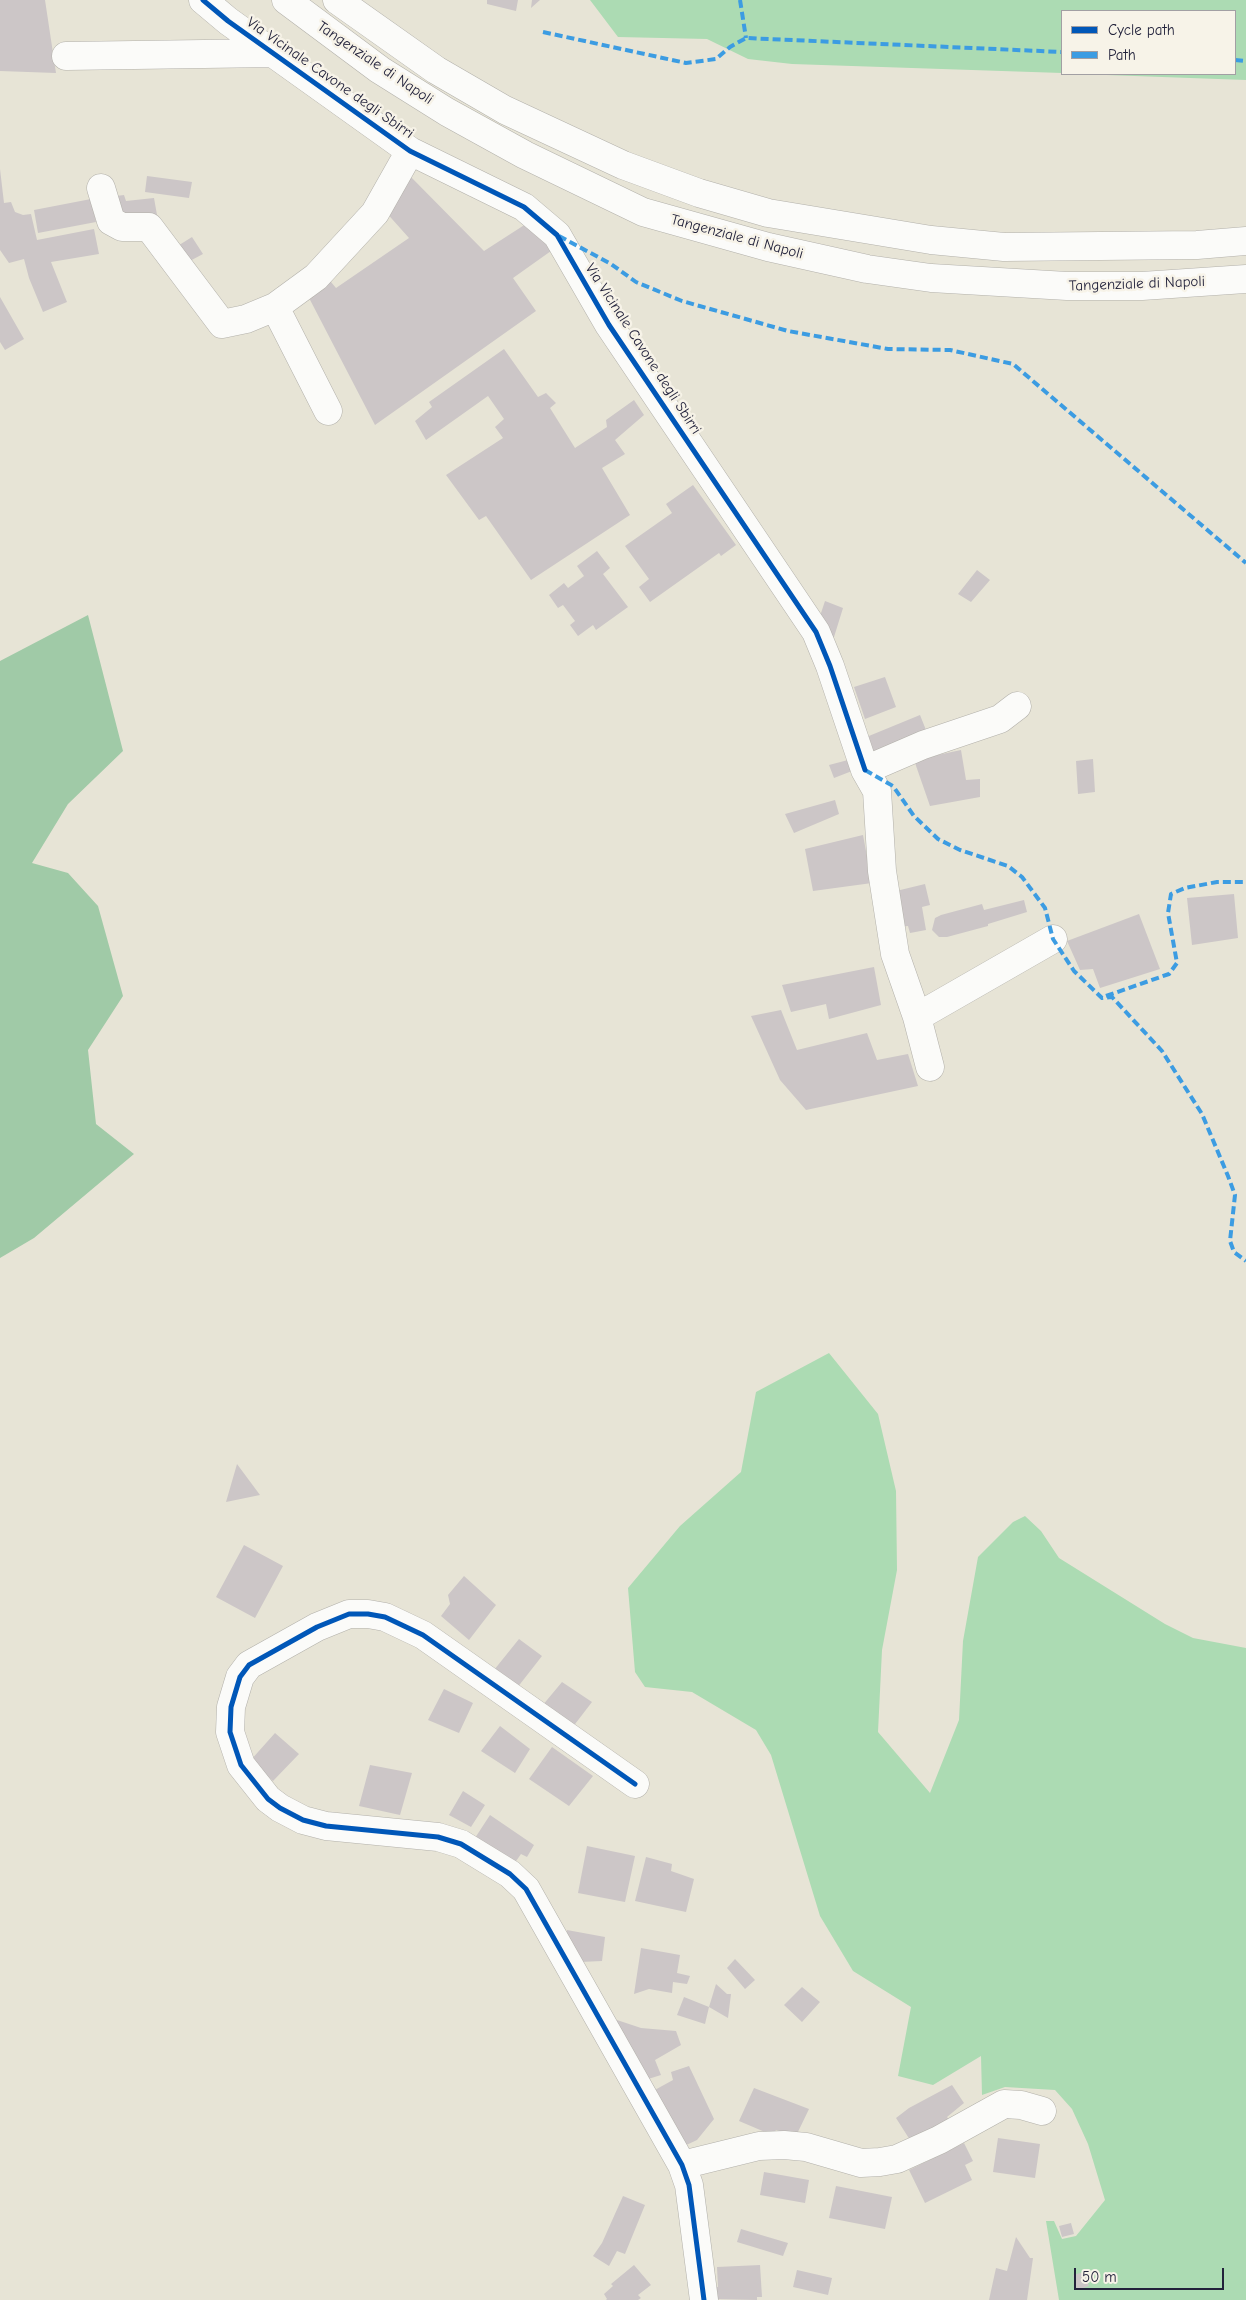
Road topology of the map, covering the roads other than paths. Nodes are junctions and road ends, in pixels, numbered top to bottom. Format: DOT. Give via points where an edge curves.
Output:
graph roads {
  1 [pos="203,0"];
  2 [pos="286,0"];
  3 [pos="337,0"];
  4 [pos="272,53"];
  5 [pos="66,56"];
  6 [pos="410,151"];
  7 [pos="101,188"];
  8 [pos="1246,230"];
  9 [pos="1246,241"];
  10 [pos="1197,245"];
  11 [pos="1246,279"];
  12 [pos="275,307"];
  13 [pos="328,411"];
  14 [pos="1017,706"];
  15 [pos="865,770"];
  16 [pos="1053,939"];
  17 [pos="917,1017"];
  18 [pos="930,1068"];
  19 [pos="635,1784"];
  20 [pos="1042,2111"];
  21 [pos="682,2165"];
  22 [pos="704,2300"];
  1 -- 4 [label="main road, Via Vicinale Cavone degli Sbirri"];
  2 -- 11 [label="main road, Tangenziale di Napoli" via="380,70 447,112 525,156 643,212 768,247 867,270 931,278 1066,286 1142,286"];
  3 -- 10 [label="main road, Tangenziale di Napoli" via="436,70 505,110 622,165 751,208 846,227 1004,247"];
  4 -- 5 [label="main road"];
  4 -- 6 [label="main road, Via Vicinale Cavone degli Sbirri"];
  6 -- 12 [label="main road" via="368,220 316,277"];
  6 -- 15 [label="main road, Via Vicinale Cavone degli Sbirri" via="524,207 557,235 609,325 816,632"];
  7 -- 12 [label="main road" via="111,221 122,227 149,227 222,324 246,320"];
  8 -- 10 [label="main road"];
  9 -- 10 [label="main road, Tangenziale di Napoli"];
  12 -- 13 [label="main road"];
  14 -- 15 [label="main road" via="1000,719 923,745"];
  15 -- 17 [label="main road, Via Vicinale Cavone degli Sbirri" via="877,791 882,871 895,954"];
  16 -- 17 [label="main road"];
  17 -- 18 [label="main road, Via Vicinale Cavone degli Sbirri"];
  19 -- 21 [label="main road" via="423,1635 385,1617 349,1614 249,1666 240,1677 231,1707 230,1732 241,1765 268,1799 280,1808 303,1820 326,1826 438,1837 461,1844 510,1874 526,1889"];
  20 -- 21 [label="main road" via="1021,2104 1004,2104 939,2140 897,2159 880,2162 861,2163 806,2147 784,2145 744,2149"];
  21 -- 22 [label="main road" via="689,2185"];
}
